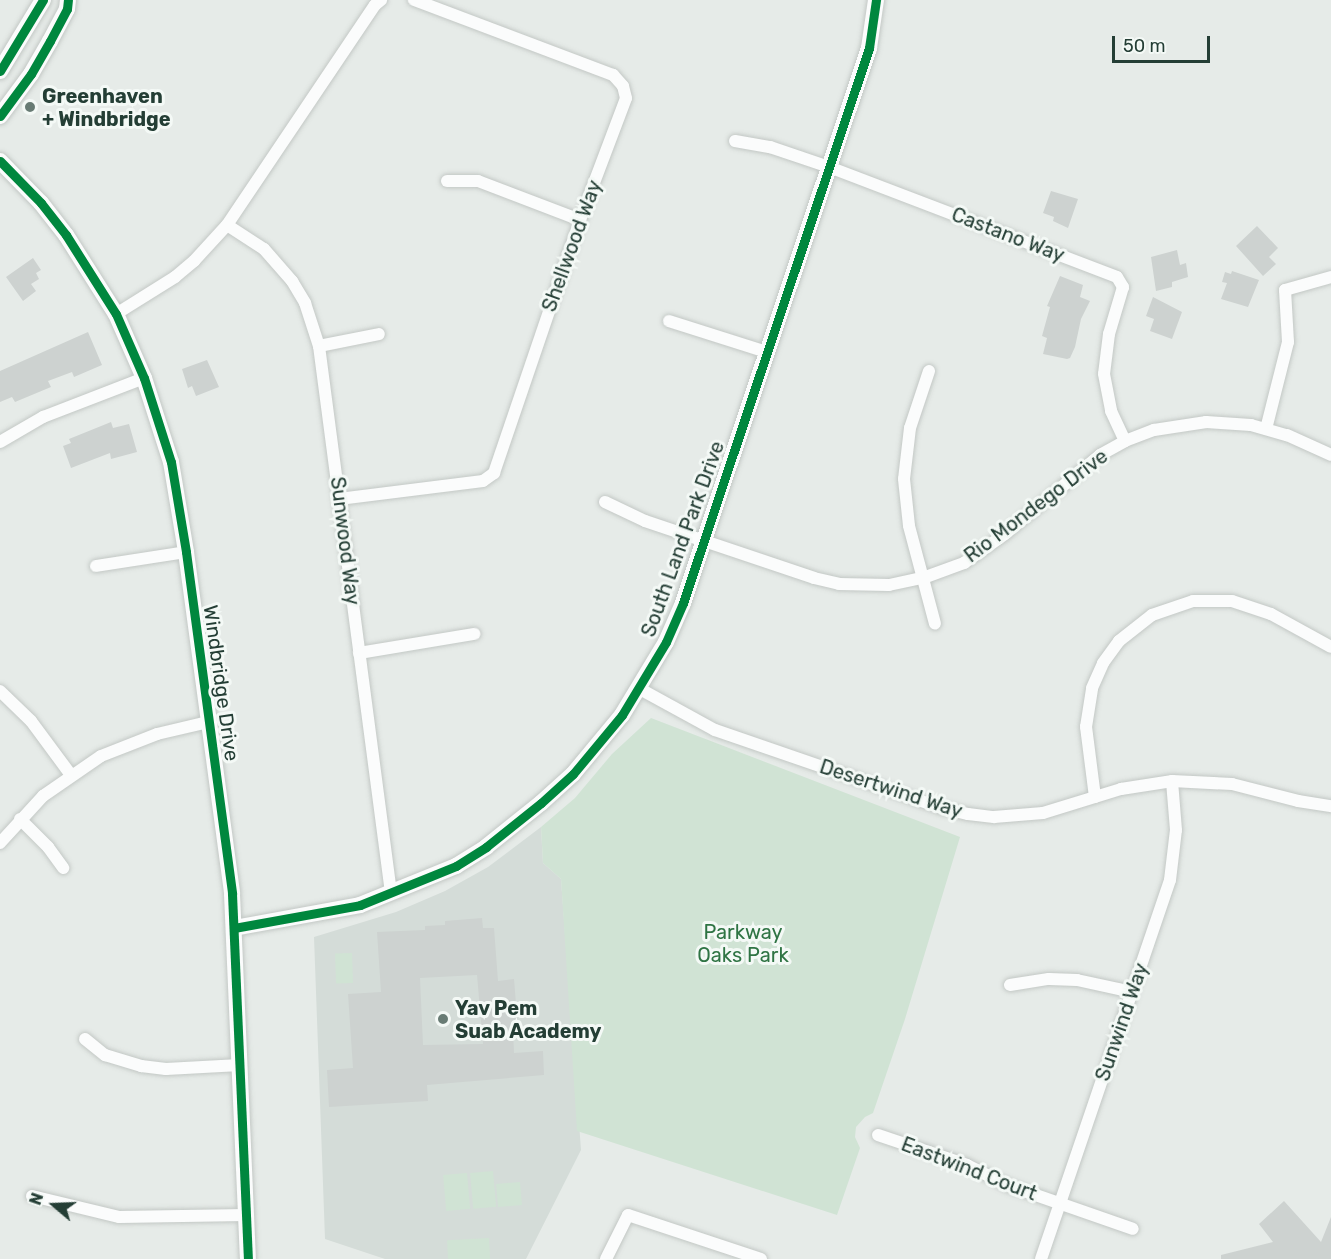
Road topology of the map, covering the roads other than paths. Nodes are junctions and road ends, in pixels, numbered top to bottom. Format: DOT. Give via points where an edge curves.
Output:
graph roads {
  1 [pos="43,0"];
  2 [pos="68,0"];
  3 [pos="381,0"];
  4 [pos="414,0"];
  5 [pos="876,0"];
  6 [pos="0,71"];
  7 [pos="0,116"];
  8 [pos="735,141"];
  9 [pos="0,161"];
  10 [pos="829,167"];
  11 [pos="447,181"];
  12 [pos="580,220"];
  13 [pos="227,225"];
  14 [pos="1331,277"];
  15 [pos="116,314"];
  16 [pos="669,321"];
  17 [pos="379,334"];
  18 [pos="320,346"];
  19 [pos="767,352"];
  20 [pos="929,370"];
  21 [pos="144,378"];
  22 [pos="1266,429"];
  23 [pos="1125,441"];
  24 [pos="0,442"];
  25 [pos="1331,454"];
  26 [pos="339,499"];
  27 [pos="605,502"];
  28 [pos="704,542"];
  29 [pos="186,552"];
  30 [pos="96,566"];
  31 [pos="923,578"];
  32 [pos="935,624"];
  33 [pos="474,634"];
  34 [pos="1331,647"];
  35 [pos="359,653"];
  36 [pos="640,689"];
  37 [pos="0,691"];
  38 [pos="208,722"];
  39 [pos="71,775"];
  40 [pos="1172,781"];
  41 [pos="1095,797"];
  42 [pos="1331,806"];
  43 [pos="20,819"];
  44 [pos="0,843"];
  45 [pos="63,868"];
  46 [pos="391,893"];
  47 [pos="234,928"];
  48 [pos="1010,985"];
  49 [pos="1132,992"];
  50 [pos="85,1039"];
  51 [pos="240,1065"];
  52 [pos="878,1135"];
  53 [pos="32,1196"];
  54 [pos="1060,1203"];
  55 [pos="246,1215"];
  56 [pos="1133,1229"];
  57 [pos="248,1259"];
  58 [pos="606,1259"];
  59 [pos="761,1259"];
  60 [pos="1041,1259"];
  1 -- 6 [label="street"];
  2 -- 7 [label="street" via="68,9 31,74"];
  3 -- 13 [label="street"];
  4 -- 12 [label="street, Shellwood Way" via="613,75 623,86 627,98"];
  5 -- 10 [label="street, South Land Park Drive" via="869,48"];
  8 -- 10 [label="street, Castano Way" via="770,147"];
  9 -- 15 [label="street, Windbridge Drive" via="66,235"];
  10 -- 19 [label="street, South Land Park Drive"];
  10 -- 23 [label="street, Castano Way" via="1117,277 1123,287 1108,334 1104,374 1111,411"];
  11 -- 12 [label="street" via="478,181"];
  12 -- 26 [label="street, Shellwood Way" via="494,473 483,481"];
  13 -- 15 [label="street" via="175,277"];
  13 -- 18 [label="street, Sunwood Way" via="264,249 292,281"];
  14 -- 22 [label="street" via="1285,290 1288,342"];
  15 -- 21 [label="street, Windbridge Drive"];
  16 -- 19 [label="street"];
  17 -- 18 [label="street"];
  18 -- 26 [label="street, Sunwood Way"];
  19 -- 28 [label="street, South Land Park Drive"];
  20 -- 31 [label="street" via="910,428 904,479 909,526"];
  21 -- 24 [label="street" via="43,417"];
  21 -- 29 [label="street, Windbridge Drive" via="171,462"];
  22 -- 23 [label="street, Rio Mondego Drive" via="1232,423 1197,423 1154,430"];
  22 -- 25 [label="street, Rio Mondego Drive"];
  23 -- 31 [label="street, Rio Mondego Drive" via="1081,468 986,550"];
  26 -- 35 [label="street, Sunwood Way"];
  27 -- 28 [label="street, Rio Mondego Drive"];
  28 -- 31 [label="street, Rio Mondego Drive" via="839,584 889,585"];
  28 -- 36 [label="street, South Land Park Drive" via="670,632"];
  29 -- 30 [label="street"];
  29 -- 38 [label="street, Windbridge Drive"];
  31 -- 32 [label="street"];
  33 -- 35 [label="street"];
  34 -- 41 [label="street" via="1271,614 1232,601 1193,601 1146,619 1111,652 1092,688 1086,736"];
  35 -- 46 [label="street, Sunwood Way"];
  36 -- 41 [label="street, Desertwind Way" via="715,730 942,808 968,814 1021,816 1069,807"];
  36 -- 46 [label="street, South Land Park Drive" via="596,749 542,803 456,866"];
  37 -- 39 [label="street" via="31,721"];
  38 -- 39 [label="street" via="126,745"];
  38 -- 47 [label="street, Windbridge Drive"];
  39 -- 43 [label="street"];
  40 -- 41 [label="street, Desertwind Way"];
  40 -- 42 [label="street, Desertwind Way" via="1232,784"];
  40 -- 49 [label="street, Sunwind Way" via="1175,855"];
  43 -- 44 [label="street"];
  43 -- 45 [label="street"];
  46 -- 47 [label="street, South Land Park Drive" via="341,910"];
  47 -- 51 [label="street, Windbridge Drive"];
  48 -- 49 [label="street" via="1049,979 1077,980"];
  49 -- 54 [label="street, Sunwind Way"];
  50 -- 51 [label="street" via="105,1055 141,1066 166,1069"];
  51 -- 55 [label="street, Windbridge Drive"];
  52 -- 54 [label="street, Eastwind Court" via="967,1165 1007,1185"];
  53 -- 55 [label="street" via="119,1216"];
  54 -- 56 [label="street, Eastwind Court"];
  54 -- 60 [label="street, Sunwind Way"];
  55 -- 57 [label="street, Windbridge Drive"];
  58 -- 59 [label="street" via="628,1215"];
}
